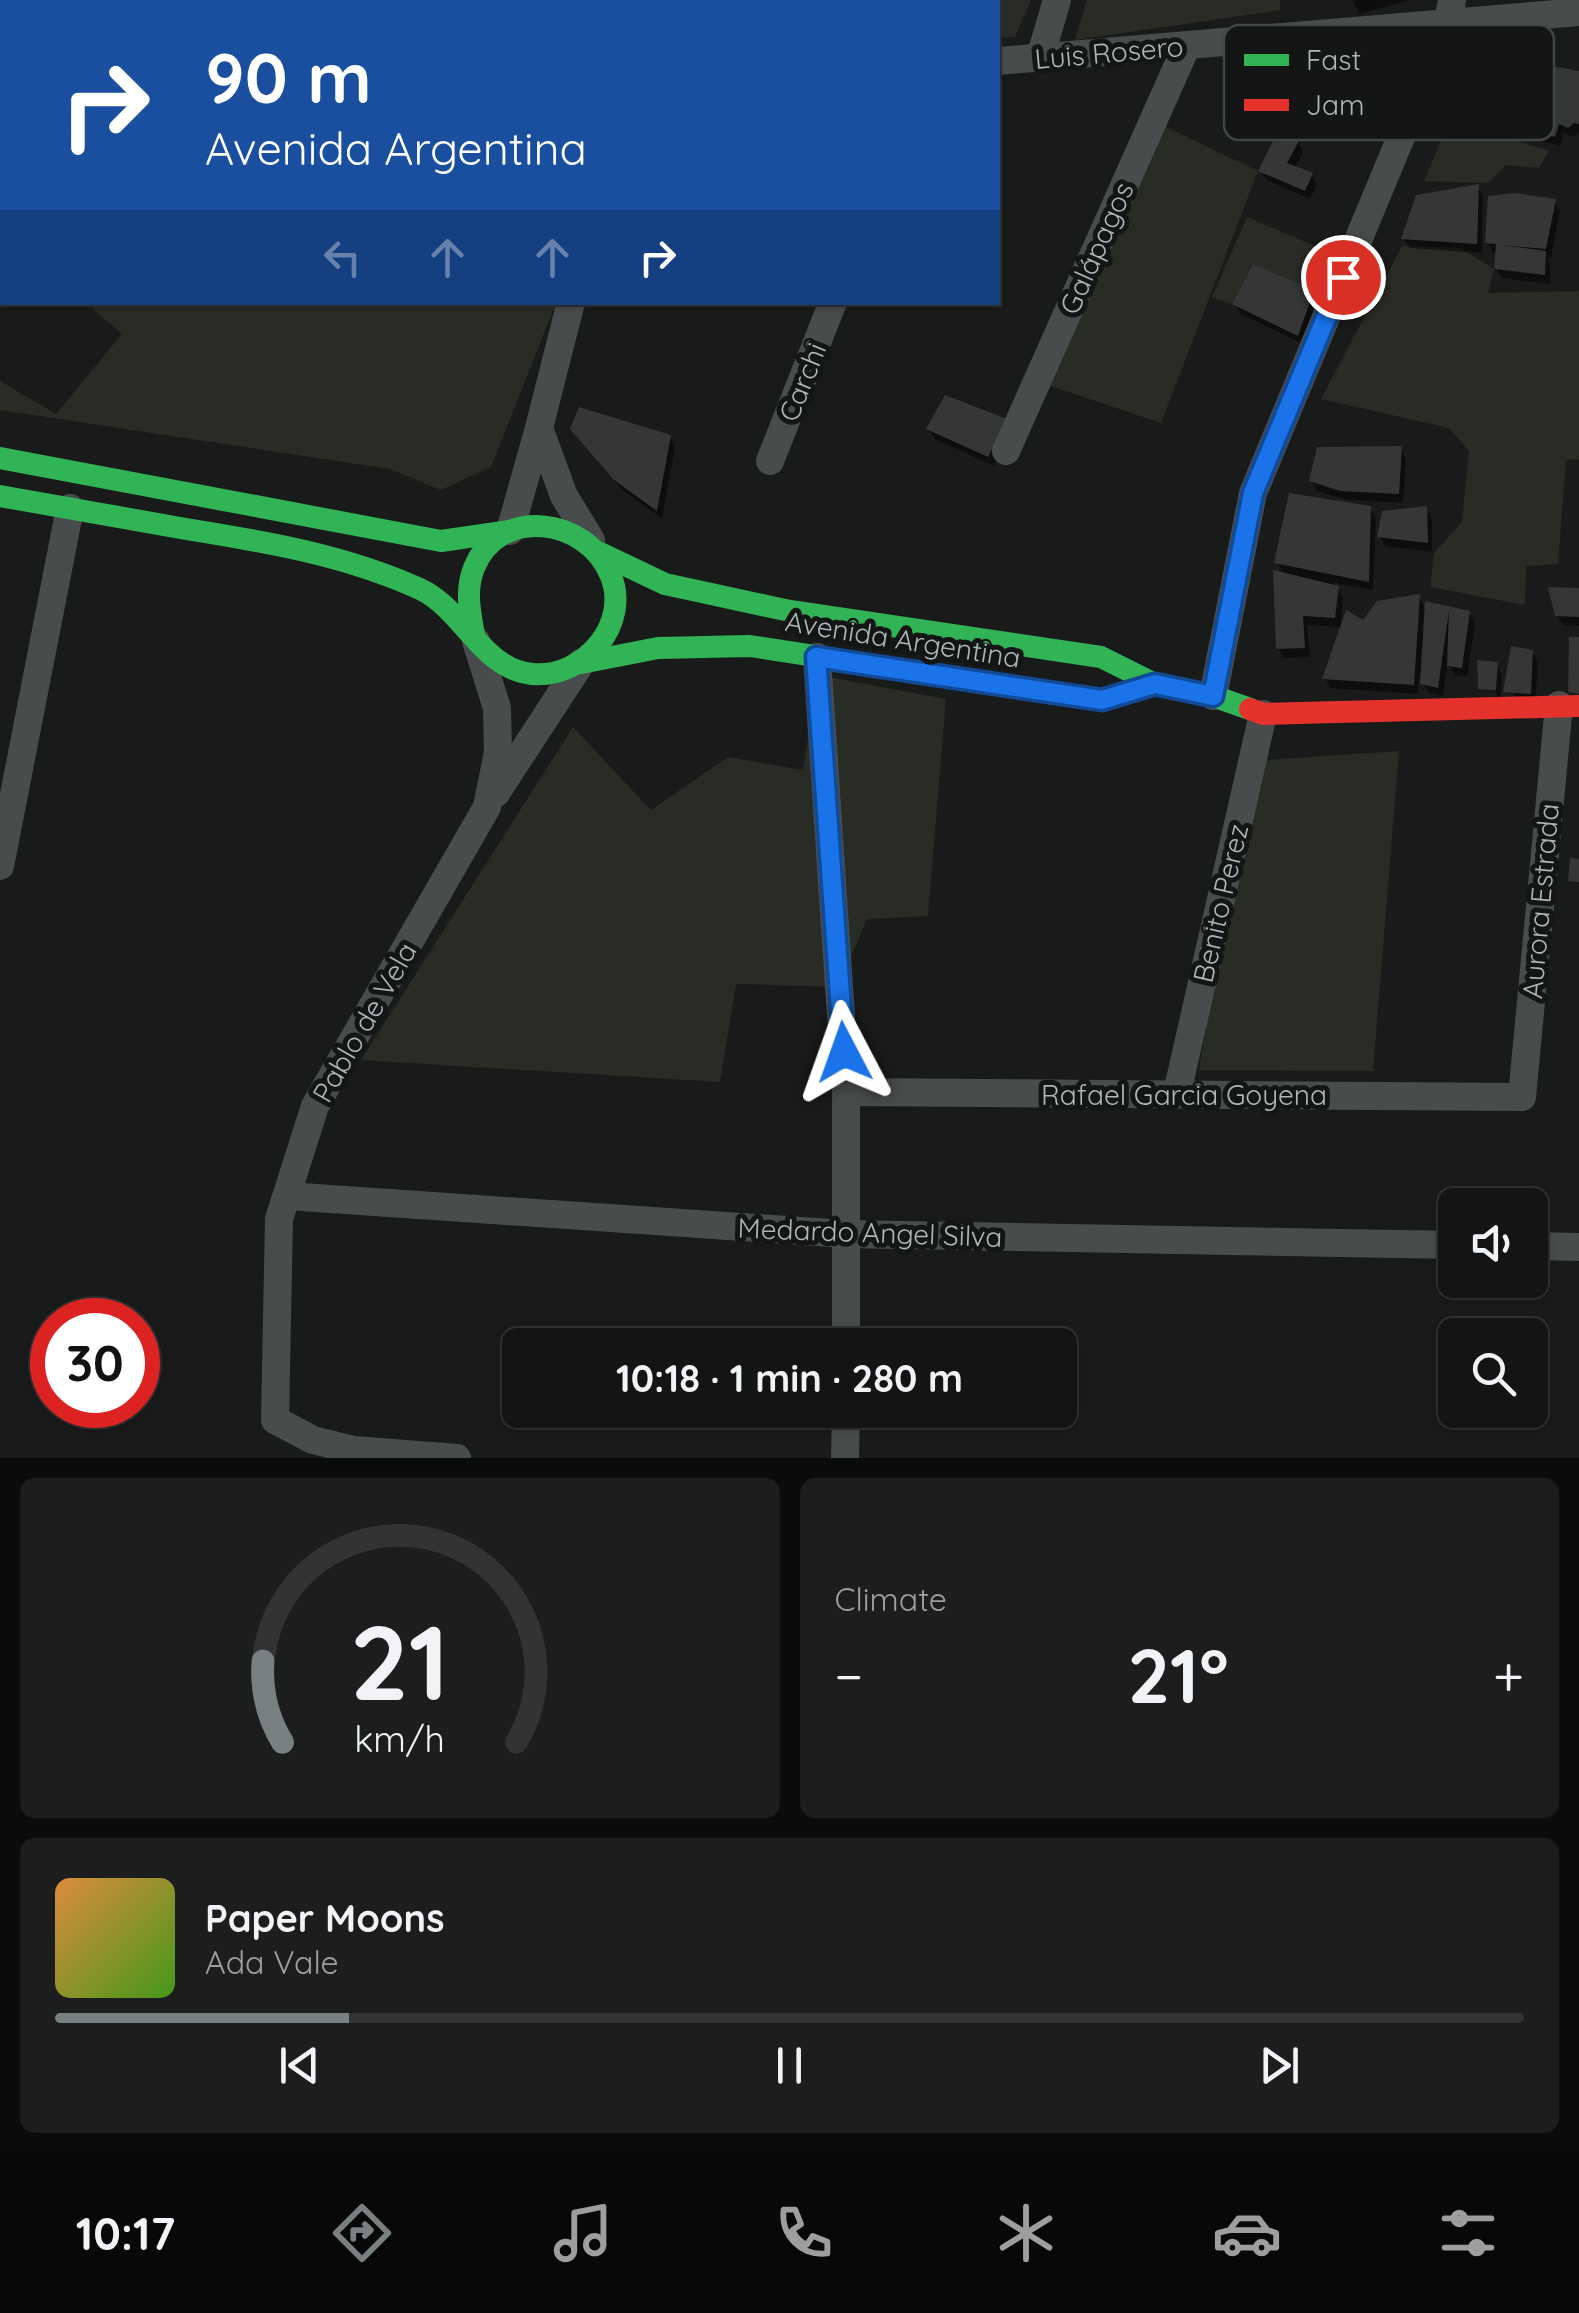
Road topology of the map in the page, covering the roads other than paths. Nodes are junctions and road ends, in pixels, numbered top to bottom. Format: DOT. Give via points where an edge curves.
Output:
graph roads {
  1 [pos="1057,0"];
  2 [pos="1450,12"];
  3 [pos="1579,12"];
  4 [pos="1349,25"];
  5 [pos="1224,41"];
  6 [pos="1187,46"];
  7 [pos="1040,58"];
  8 [pos="1000,61"];
  9 [pos="1398,140"];
  10 [pos="570,305"];
  11 [pos="833,305"];
  12 [pos="539,428"];
  13 [pos="1006,451"];
  14 [pos="0,458"];
  15 [pos="770,461"];
  16 [pos="0,496"];
  17 [pos="70,508"];
  18 [pos="510,531"];
  19 [pos="600,553"];
  20 [pos="474,635"];
  21 [pos="816,657"];
  22 [pos="582,662"];
  23 [pos="1155,684"];
  24 [pos="1213,696"];
  25 [pos="1569,706"];
  26 [pos="1264,714"];
  27 [pos="8,780"];
  28 [pos="487,806"];
  29 [pos="0,866"];
  30 [pos="846,1092"];
  31 [pos="1177,1093"];
  32 [pos="1522,1097"];
  33 [pos="286,1196"];
  34 [pos="846,1234"];
  35 [pos="1438,1245"];
  36 [pos="1548,1246"];
  37 [pos="1579,1247"];
  38 [pos="846,1328"];
  39 [pos="846,1428"];
  40 [pos="456,1458"];
  41 [pos="846,1458"];
  1 -- 7 [label="street"];
  2 -- 3 [label="street, Luis Rosero"];
  2 -- 4 [label="street, Luis Rosero"];
  5 -- 6 [label="street, Luis Rosero"];
  6 -- 7 [label="street, Luis Rosero"];
  6 -- 13 [label="street, Galápagos"];
  7 -- 8 [label="street, Luis Rosero"];
  9 -- 24 [label="street" via="1253,493"];
  10 -- 12 [label="street"];
  11 -- 15 [label="street, Carchi"];
  12 -- 18 [label="street"];
  12 -- 19 [label="street" via="564,496"];
  14 -- 18 [label="main road" via="440,541"];
  16 -- 17 [label="main road"];
  17 -- 20 [label="main road" via="315,552 398,578 437,598"];
  17 -- 27 [label="street"];
  18 -- 19 [label="main road" via="558,526"];
  18 -- 20 [label="main road" via="474,564 466,587"];
  19 -- 22 [label="main road" via="612,575 612,624"];
  19 -- 23 [label="main road, Avenida Argentina" via="665,584 790,611 1100,657"];
  20 -- 22 [label="main road" via="509,668 558,672"];
  20 -- 28 [label="street, Pablo de Vela" via="497,708 498,752"];
  21 -- 22 [label="main road, Avenida Argentina" via="750,646 676,647"];
  21 -- 23 [label="main road, Avenida Argentina" via="1102,700"];
  21 -- 30 [label="street"];
  22 -- 28 [label="street"];
  23 -- 24 [label="main road, Avenida Argentina"];
  24 -- 26 [label="main road, Avenida Argentina"];
  25 -- 26 [label="main road, Avenida Argentina"];
  25 -- 32 [label="street, Aurora Estrada"];
  26 -- 31 [label="street, Benito Perez"];
  27 -- 29 [label="street"];
  28 -- 33 [label="street, Pablo de Vela" via="315,1106"];
  30 -- 31 [label="street, Rafael Garcia Goyena"];
  30 -- 34 [label="street"];
  31 -- 32 [label="street, Rafael Garcia Goyena"];
  33 -- 34 [label="street, Medardo Angel Silva"];
  33 -- 40 [label="street, Pablo de Vela" via="279,1220 275,1420 313,1440 354,1450"];
  34 -- 35 [label="street, Medardo Angel Silva"];
  34 -- 38 [label="street"];
  36 -- 37 [label="street"];
  39 -- 41 [label="street"];
}
